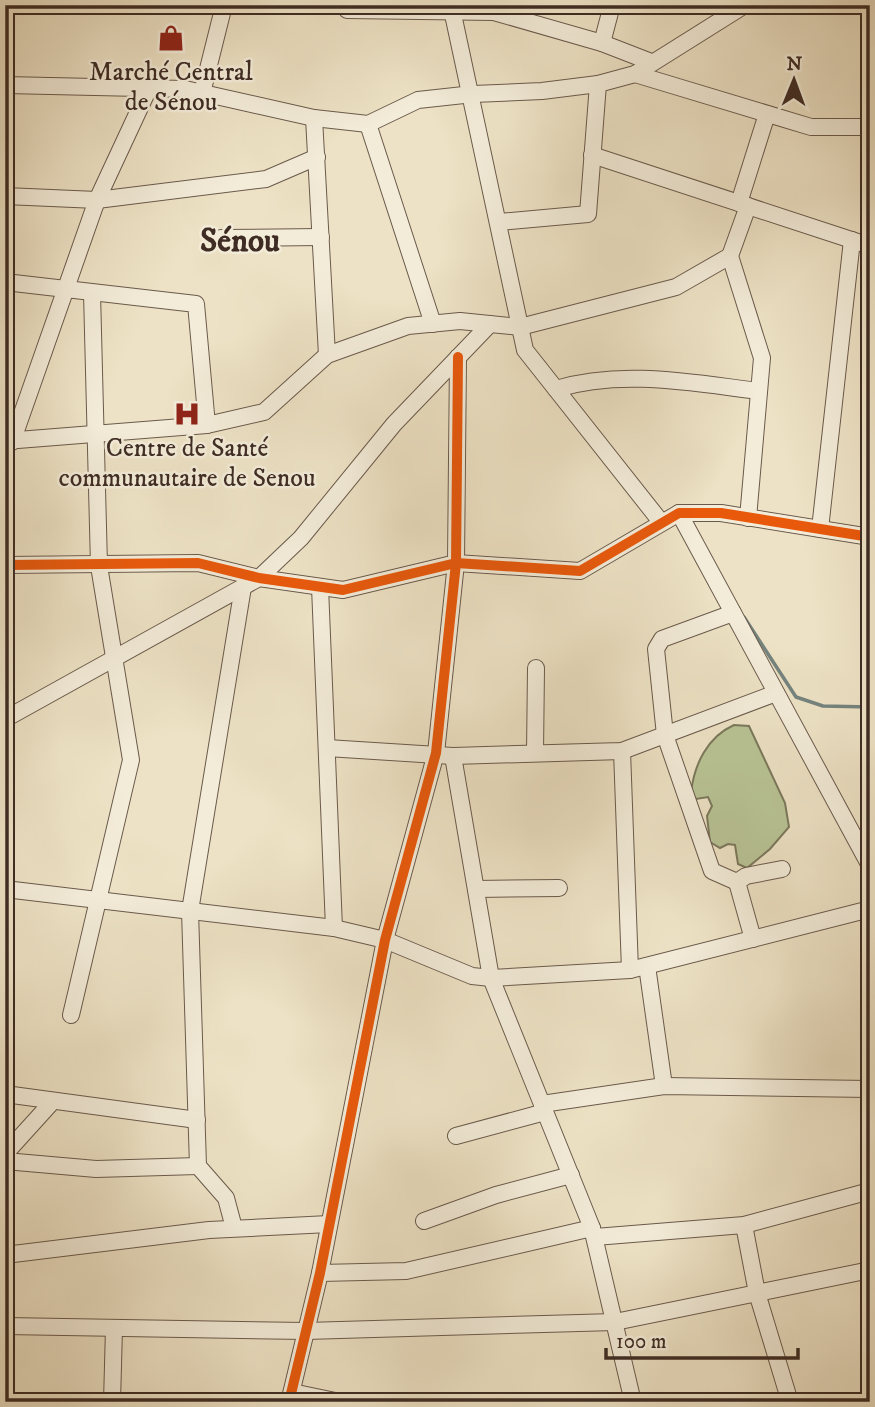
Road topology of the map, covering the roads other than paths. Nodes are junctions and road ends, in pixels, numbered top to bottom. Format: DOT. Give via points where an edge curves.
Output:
graph roads {
  1 [pos="224,5"];
  2 [pos="347,5"];
  3 [pos="612,5"];
  4 [pos="742,6"];
  5 [pos="452,8"];
  6 [pos="602,43"];
  7 [pos="651,62"];
  8 [pos="635,74"];
  9 [pos="597,84"];
  10 [pos="5,85"];
  11 [pos="150,86"];
  12 [pos="202,93"];
  13 [pos="473,94"];
  14 [pos="767,114"];
  15 [pos="314,118"];
  16 [pos="368,124"];
  17 [pos="870,127"];
  18 [pos="592,155"];
  19 [pos="317,157"];
  20 [pos="5,196"];
  21 [pos="97,200"];
  22 [pos="743,205"];
  23 [pos="499,222"];
  24 [pos="321,237"];
  25 [pos="221,238"];
  26 [pos="852,240"];
  27 [pos="870,246"];
  28 [pos="730,256"];
  29 [pos="5,282"];
  30 [pos="66,291"];
  31 [pos="92,293"];
  32 [pos="433,324"];
  33 [pos="490,324"];
  34 [pos="520,327"];
  35 [pos="327,355"];
  36 [pos="458,358"];
  37 [pos="556,389"];
  38 [pos="759,391"];
  39 [pos="207,425"];
  40 [pos="97,432"];
  41 [pos="9,442"];
  42 [pos="679,513"];
  43 [pos="748,518"];
  44 [pos="661,522"];
  45 [pos="820,529"];
  46 [pos="870,537"];
  47 [pos="456,563"];
  48 [pos="5,565"];
  49 [pos="99,566"];
  50 [pos="259,578"];
  51 [pos="243,587"];
  52 [pos="320,587"];
  53 [pos="733,612"];
  54 [pos="115,660"];
  55 [pos="536,668"];
  56 [pos="776,693"];
  57 [pos="5,719"];
  58 [pos="665,735"];
  59 [pos="327,748"];
  60 [pos="622,751"];
  61 [pos="436,752"];
  62 [pos="536,753"];
  63 [pos="453,756"];
  64 [pos="870,866"];
  65 [pos="782,869"];
  66 [pos="737,882"];
  67 [pos="559,888"];
  68 [pos="5,889"];
  69 [pos="476,889"];
  70 [pos="99,900"];
  71 [pos="870,909"];
  72 [pos="190,911"];
  73 [pos="334,928"];
  74 [pos="753,939"];
  75 [pos="385,940"];
  76 [pos="647,966"];
  77 [pos="630,970"];
  78 [pos="491,978"];
  79 [pos="71,1015"];
  80 [pos="664,1086"];
  81 [pos="870,1089"];
  82 [pos="5,1094"];
  83 [pos="53,1101"];
  84 [pos="544,1108"];
  85 [pos="197,1120"];
  86 [pos="456,1136"];
  87 [pos="5,1154"];
  88 [pos="5,1161"];
  89 [pos="198,1166"];
  90 [pos="571,1175"];
  91 [pos="870,1191"];
  92 [pos="424,1220"];
  93 [pos="329,1224"];
  94 [pos="744,1225"];
  95 [pos="234,1228"];
  96 [pos="594,1233"];
  97 [pos="5,1255"];
  98 [pos="870,1270"];
  99 [pos="320,1273"];
  100 [pos="757,1293"];
  101 [pos="615,1322"];
  102 [pos="5,1326"];
  103 [pos="114,1328"];
  104 [pos="306,1331"];
  105 [pos="290,1397"];
  106 [pos="112,1402"];
  107 [pos="340,1402"];
  108 [pos="633,1402"];
  109 [pos="790,1402"];
  1 -- 12 [label="street"];
  2 -- 5 [label="street" via="347,10"];
  3 -- 6 [label="street"];
  4 -- 7 [label="street"];
  5 -- 6 [label="street" via="494,12"];
  5 -- 13 [label="street"];
  6 -- 7 [label="street"];
  7 -- 8 [label="street"];
  8 -- 9 [label="street"];
  8 -- 14 [label="street"];
  9 -- 13 [label="street"];
  9 -- 18 [label="street"];
  10 -- 11 [label="street"];
  11 -- 12 [label="street"];
  11 -- 21 [label="street"];
  12 -- 15 [label="street"];
  13 -- 16 [label="street" via="418,100"];
  13 -- 23 [label="street"];
  14 -- 17 [label="street" via="811,127"];
  14 -- 22 [label="street"];
  15 -- 16 [label="street"];
  15 -- 19 [label="street"];
  16 -- 32 [label="street"];
  18 -- 22 [label="street"];
  18 -- 23 [label="street" via="587,214"];
  19 -- 21 [label="street" via="266,178"];
  19 -- 24 [label="street"];
  20 -- 21 [label="street"];
  21 -- 30 [label="street"];
  22 -- 26 [label="street"];
  22 -- 28 [label="street"];
  23 -- 34 [label="street"];
  24 -- 25 [label="street"];
  24 -- 35 [label="street"];
  26 -- 27 [label="street"];
  26 -- 45 [label="street"];
  28 -- 34 [label="street" via="676,287"];
  28 -- 38 [label="street" via="762,358"];
  29 -- 30 [label="street"];
  30 -- 31 [label="street"];
  30 -- 41 [label="street"];
  31 -- 39 [label="street" via="196,304"];
  31 -- 40 [label="street"];
  32 -- 33 [label="street"];
  32 -- 35 [label="street" via="408,326"];
  33 -- 34 [label="street"];
  33 -- 36 [label="street"];
  34 -- 37 [label="street" via="525,350"];
  35 -- 39 [label="street" via="264,412"];
  36 -- 47 [label="street"];
  36 -- 50 [label="street" via="394,424 301,538"];
  37 -- 38 [label="street" via="588,379 652,379"];
  37 -- 44 [label="street"];
  38 -- 43 [label="street"];
  39 -- 40 [label="street"];
  40 -- 41 [label="street"];
  40 -- 49 [label="street"];
  42 -- 43 [label="street"];
  42 -- 44 [label="street"];
  42 -- 53 [label="street"];
  43 -- 45 [label="street"];
  44 -- 47 [label="street" via="580,571"];
  45 -- 46 [label="street"];
  47 -- 52 [label="street" via="343,590"];
  47 -- 61 [label="street"];
  48 -- 49 [label="street"];
  49 -- 50 [label="street" via="198,563"];
  49 -- 54 [label="street"];
  50 -- 51 [label="street"];
  50 -- 52 [label="street"];
  51 -- 54 [label="street"];
  51 -- 72 [label="street"];
  52 -- 59 [label="street"];
  53 -- 56 [label="street"];
  53 -- 58 [label="street" via="657,642"];
  54 -- 57 [label="street"];
  54 -- 70 [label="street" via="131,760"];
  55 -- 62 [label="street"];
  56 -- 58 [label="street"];
  56 -- 64 [label="street"];
  58 -- 60 [label="street"];
  58 -- 66 [label="street" via="712,870"];
  59 -- 61 [label="street"];
  59 -- 73 [label="street"];
  60 -- 62 [label="street"];
  60 -- 77 [label="street"];
  61 -- 63 [label="street"];
  61 -- 75 [label="street"];
  62 -- 63 [label="street"];
  63 -- 69 [label="street"];
  65 -- 66 [label="street"];
  66 -- 74 [label="street"];
  67 -- 69 [label="street"];
  68 -- 70 [label="street"];
  69 -- 78 [label="street"];
  70 -- 72 [label="street"];
  70 -- 79 [label="street"];
  71 -- 74 [label="street"];
  72 -- 73 [label="street"];
  72 -- 85 [label="street"];
  73 -- 75 [label="street"];
  74 -- 76 [label="street"];
  75 -- 78 [label="street" via="472,976"];
  75 -- 93 [label="street"];
  76 -- 77 [label="street"];
  76 -- 80 [label="street"];
  77 -- 78 [label="street"];
  78 -- 84 [label="street"];
  80 -- 81 [label="street"];
  80 -- 84 [label="street"];
  82 -- 83 [label="street"];
  83 -- 85 [label="street"];
  83 -- 87 [label="street"];
  84 -- 86 [label="street"];
  84 -- 90 [label="street"];
  85 -- 89 [label="street"];
  88 -- 89 [label="street" via="96,1169"];
  89 -- 95 [label="street" via="226,1198"];
  90 -- 92 [label="street"];
  90 -- 96 [label="street"];
  91 -- 94 [label="street"];
  93 -- 95 [label="street"];
  93 -- 99 [label="street"];
  94 -- 96 [label="street"];
  94 -- 100 [label="street"];
  95 -- 97 [label="street"];
  96 -- 99 [label="street" via="406,1271"];
  96 -- 101 [label="street"];
  98 -- 100 [label="street"];
  99 -- 104 [label="street"];
  100 -- 101 [label="street"];
  100 -- 109 [label="street"];
  101 -- 104 [label="street"];
  101 -- 108 [label="street"];
  102 -- 103 [label="street"];
  103 -- 104 [label="street"];
  103 -- 106 [label="street"];
  104 -- 105 [label="street"];
  105 -- 107 [label="street"];
}
